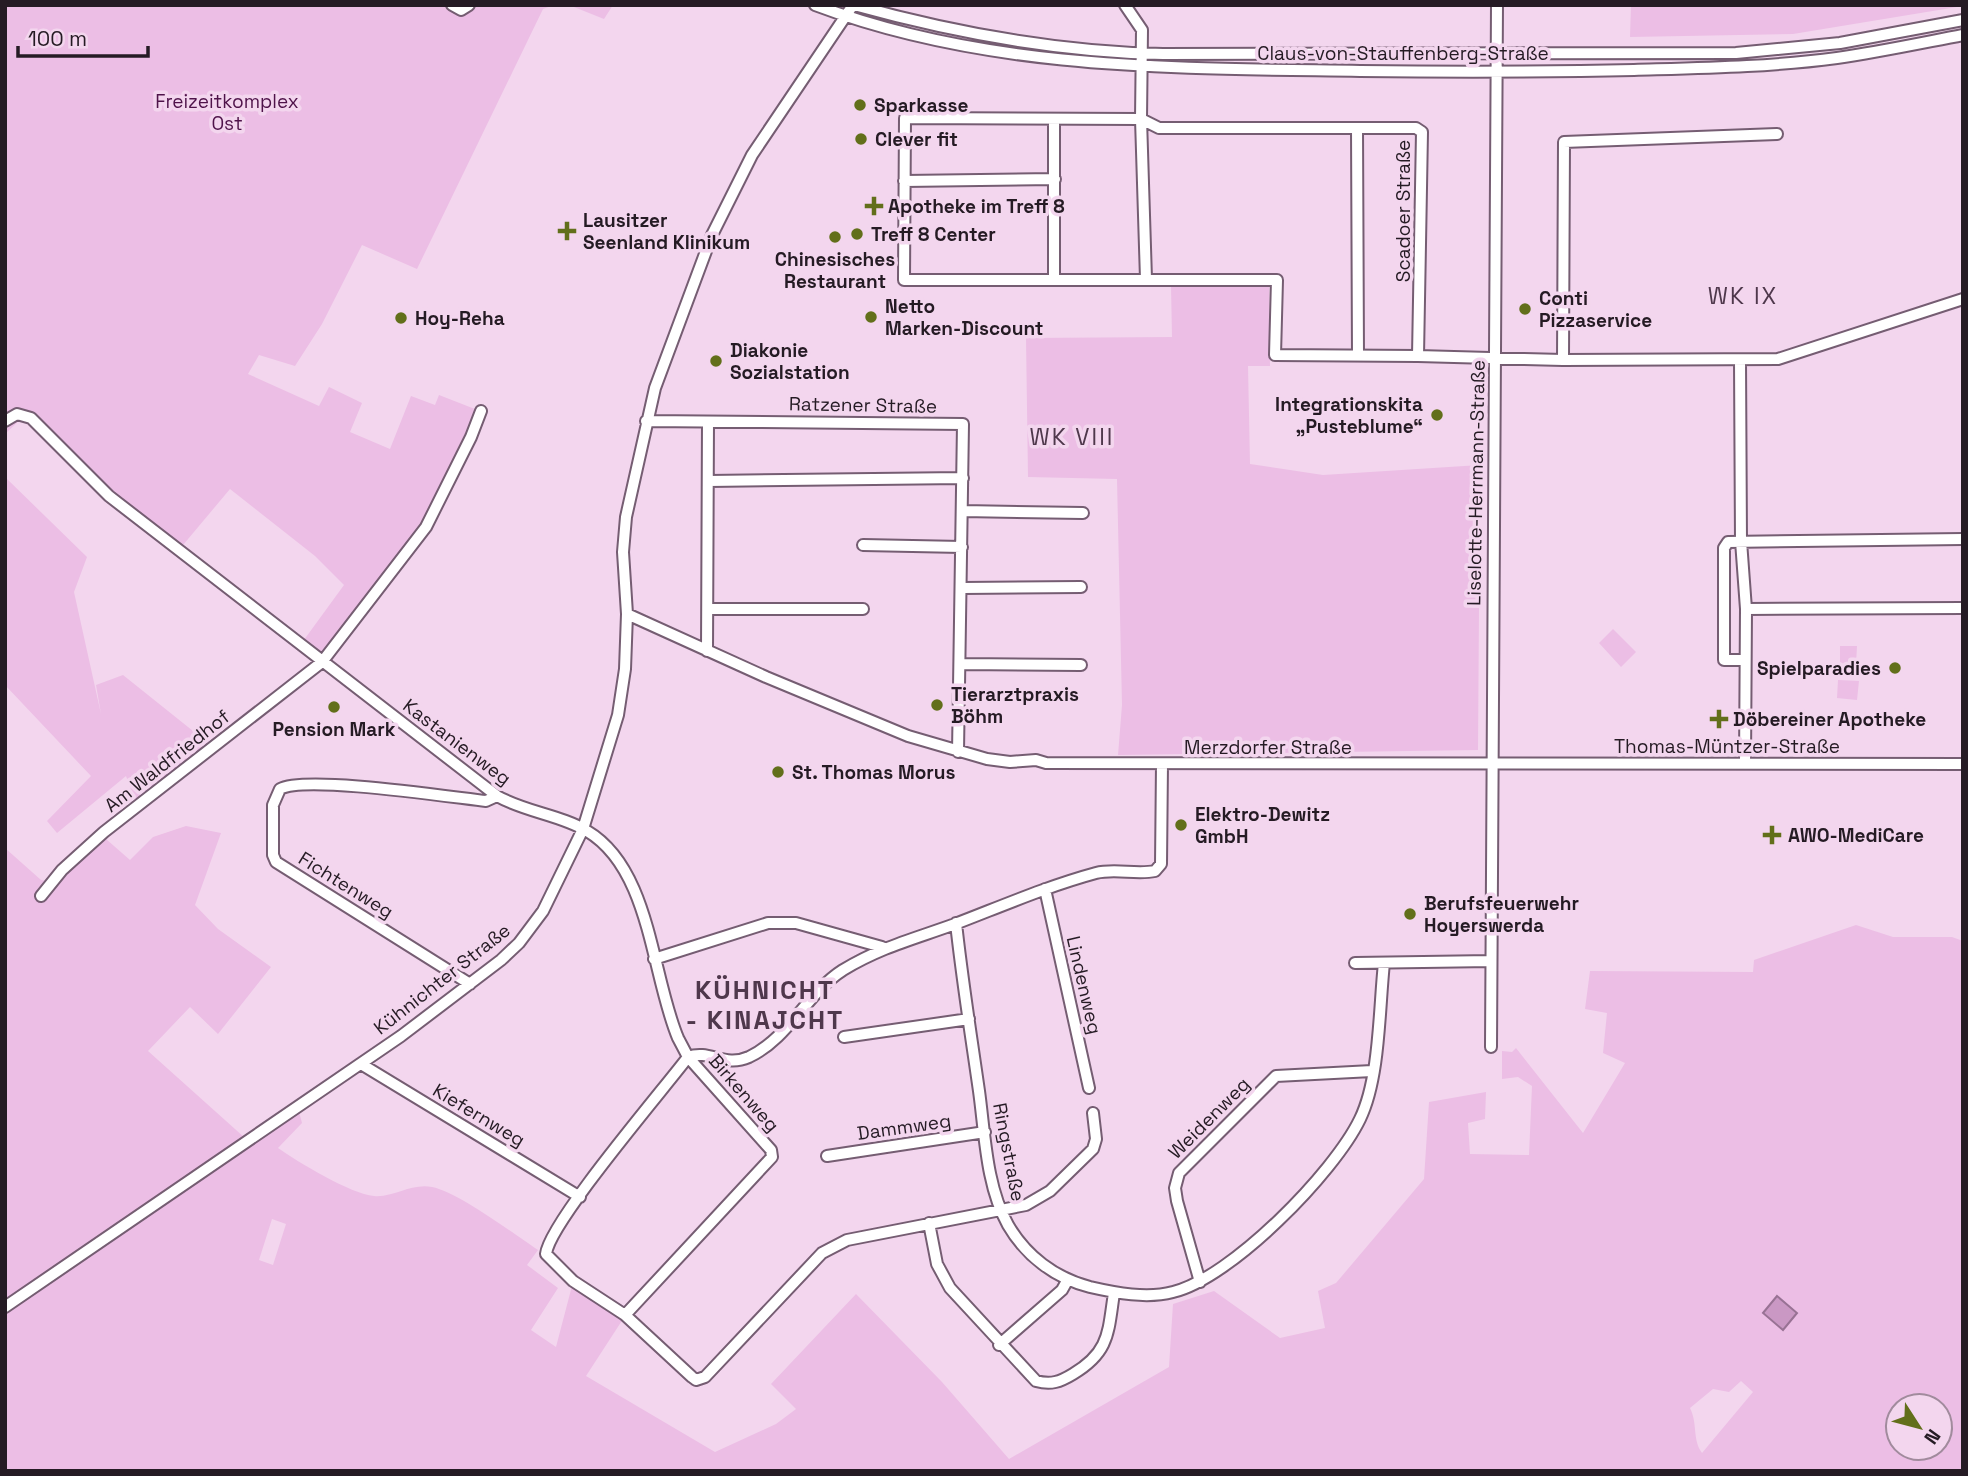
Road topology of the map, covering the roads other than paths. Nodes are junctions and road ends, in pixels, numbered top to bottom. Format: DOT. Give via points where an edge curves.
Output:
graph roads {
  1 [pos="452,5"];
  2 [pos="469,5"];
  3 [pos="815,5"];
  4 [pos="853,5"];
  5 [pos="1125,5"];
  6 [pos="1497,5"];
  7 [pos="845,17"];
  8 [pos="1963,20"];
  9 [pos="1963,35"];
  10 [pos="1143,53"];
  11 [pos="1496,54"];
  12 [pos="1142,68"];
  13 [pos="1496,72"];
  14 [pos="1142,119"];
  15 [pos="1054,120"];
  16 [pos="1357,128"];
  17 [pos="1777,134"];
  18 [pos="1055,179"];
  19 [pos="904,181"];
  20 [pos="1054,279"];
  21 [pos="1146,279"];
  22 [pos="1963,299"];
  23 [pos="1358,355"];
  24 [pos="1418,356"];
  25 [pos="1495,357"];
  26 [pos="1563,360"];
  27 [pos="1740,361"];
  28 [pos="481,411"];
  29 [pos="5,421"];
  30 [pos="646,421"];
  31 [pos="708,422"];
  32 [pos="963,478"];
  33 [pos="709,481"];
  34 [pos="963,511"];
  35 [pos="1083,513"];
  36 [pos="1963,539"];
  37 [pos="1741,541"];
  38 [pos="863,545"];
  39 [pos="962,547"];
  40 [pos="1081,587"];
  41 [pos="963,588"];
  42 [pos="1963,608"];
  43 [pos="709,609"];
  44 [pos="1746,609"];
  45 [pos="863,610"];
  46 [pos="627,614"];
  47 [pos="708,651"];
  48 [pos="1745,660"];
  49 [pos="322,662"];
  50 [pos="961,664"];
  51 [pos="1081,665"];
  52 [pos="958,752"];
  53 [pos="1490,763"];
  54 [pos="1745,763"];
  55 [pos="1162,764"];
  56 [pos="1963,764"];
  57 [pos="497,796"];
  58 [pos="583,829"];
  59 [pos="1045,889"];
  60 [pos="41,895"];
  61 [pos="956,923"];
  62 [pos="857,942"];
  63 [pos="882,947"];
  64 [pos="654,959"];
  65 [pos="860,960"];
  66 [pos="1491,961"];
  67 [pos="1355,963"];
  68 [pos="1384,963"];
  69 [pos="470,984"];
  70 [pos="969,1019"];
  71 [pos="844,1037"];
  72 [pos="1491,1047"];
  73 [pos="688,1056"];
  74 [pos="361,1065"];
  75 [pos="1372,1071"];
  76 [pos="1089,1088"];
  77 [pos="1093,1113"];
  78 [pos="985,1132"];
  79 [pos="827,1156"];
  80 [pos="580,1197"];
  81 [pos="1002,1211"];
  82 [pos="929,1223"];
  83 [pos="1067,1281"];
  84 [pos="1200,1282"];
  85 [pos="1114,1293"];
  86 [pos="5,1307"];
  87 [pos="625,1315"];
  88 [pos="999,1345"];
  1 -- 2 [label="street" via="461,9"];
  3 -- 7 [label="street, Claus-von-Stauffenberg-Straße"];
  4 -- 7 [label="street, Kühnichter Straße"];
  4 -- 10 [label="street, Claus-von-Stauffenberg-Straße" via="974,34 1097,52"];
  5 -- 10 [label="street" via="1142,30"];
  6 -- 11 [label="street, Liselotte-Herrmann-Straße"];
  7 -- 12 [label="street, Claus-von-Stauffenberg-Straße" via="973,48"];
  7 -- 30 [label="street, Kühnichter Straße" via="774,118 729,199 689,291"];
  8 -- 11 [label="street, Claus-von-Stauffenberg-Straße" via="1840,43 1736,53"];
  9 -- 13 [label="street, Claus-von-Stauffenberg-Straße" via="1836,58 1746,67"];
  10 -- 11 [label="street, Claus-von-Stauffenberg-Straße"];
  10 -- 12 [label="street"];
  11 -- 13 [label="street, Liselotte-Herrmann-Straße"];
  12 -- 13 [label="street, Claus-von-Stauffenberg-Straße"];
  12 -- 14 [label="street"];
  13 -- 25 [label="street, Liselotte-Herrmann-Straße"];
  14 -- 15 [label="street, Scadoer Straße"];
  14 -- 16 [label="street, Scadoer Straße" via="1166,129"];
  14 -- 21 [label="street"];
  15 -- 18 [label="street"];
  15 -- 19 [label="street, Scadoer Straße" via="905,118"];
  16 -- 23 [label="street"];
  16 -- 24 [label="street, Scadoer Straße" via="1416,128 1424,138"];
  17 -- 26 [label="street" via="1564,142"];
  18 -- 19 [label="street"];
  18 -- 20 [label="street"];
  19 -- 20 [label="street" via="904,280"];
  20 -- 21 [label="street"];
  21 -- 23 [label="street" via="1277,280 1275,355"];
  22 -- 27 [label="street" via="1778,359"];
  23 -- 24 [label="street"];
  24 -- 25 [label="street"];
  25 -- 26 [label="street"];
  25 -- 53 [label="street, Liselotte-Herrmann-Straße"];
  26 -- 27 [label="street"];
  27 -- 37 [label="street"];
  28 -- 49 [label="street" via="426,527"];
  29 -- 49 [label="street, Kastanienweg" via="17,414 31,418 109,496"];
  30 -- 31 [label="street, Ratzener Straße"];
  30 -- 46 [label="street, Kühnichter Straße" via="626,517"];
  31 -- 32 [label="street, Ratzener Straße" via="963,424"];
  31 -- 33 [label="street"];
  32 -- 33 [label="street"];
  32 -- 34 [label="street, Ratzener Straße"];
  33 -- 43 [label="street"];
  34 -- 35 [label="street"];
  34 -- 39 [label="street, Ratzener Straße"];
  36 -- 37 [label="street"];
  37 -- 44 [label="street"];
  37 -- 48 [label="street" via="1728,542 1724,548 1724,660"];
  38 -- 39 [label="street"];
  39 -- 41 [label="street, Ratzener Straße"];
  40 -- 41 [label="street"];
  41 -- 50 [label="street, Ratzener Straße"];
  42 -- 44 [label="street"];
  43 -- 45 [label="street"];
  43 -- 47 [label="street"];
  44 -- 48 [label="street"];
  46 -- 47 [label="street, Merzdorfer Straße"];
  46 -- 58 [label="street, Kühnichter Straße" via="618,715"];
  47 -- 52 [label="street, Merzdorfer Straße" via="883,727"];
  48 -- 54 [label="street"];
  49 -- 57 [label="street, Kastanienweg"];
  49 -- 60 [label="street, Am Waldfriedhof" via="104,832"];
  50 -- 51 [label="street"];
  50 -- 52 [label="street, Ratzener Straße"];
  52 -- 55 [label="street, Merzdorfer Straße" via="1010,762"];
  53 -- 54 [label="street, Thomas-Müntzer-Straße"];
  53 -- 55 [label="street, Merzdorfer Straße"];
  53 -- 66 [label="street, Liselotte-Herrmann-Straße"];
  54 -- 56 [label="street, Thomas-Müntzer-Straße"];
  55 -- 59 [label="street" via="1158,868 1104,872"];
  57 -- 58 [label="street, Kastanienweg" via="518,808"];
  57 -- 69 [label="street, Fichtenweg" via="486,801 347,785 298,785 280,789 274,805 276,862"];
  58 -- 64 [label="street" via="626,869"];
  58 -- 69 [label="street, Kühnichter Straße" via="554,892 530,930"];
  59 -- 61 [label="street"];
  59 -- 76 [label="street, Lindenweg"];
  61 -- 63 [label="street"];
  61 -- 70 [label="street, Ringstraße"];
  62 -- 63 [label="street"];
  62 -- 64 [label="street" via="796,923 768,923"];
  62 -- 65 [label="street"];
  63 -- 65 [label="street"];
  64 -- 73 [label="street" via="671,1021"];
  65 -- 73 [label="street" via="832,979 776,1038 747,1058 717,1060 701,1052"];
  66 -- 68 [label="street"];
  66 -- 72 [label="street, Liselotte-Herrmann-Straße"];
  67 -- 68 [label="street"];
  68 -- 75 [label="street"];
  69 -- 74 [label="street, Kühnichter Straße"];
  70 -- 71 [label="street"];
  70 -- 78 [label="street, Ringstraße"];
  73 -- 80 [label="street, Birkenweg"];
  73 -- 87 [label="street, Birkenweg" via="771,1150 772,1157"];
  74 -- 80 [label="street, Kiefernweg"];
  74 -- 86 [label="street, Kühnichter Straße"];
  75 -- 84 [label="street, Ringstraße" via="1360,1119 1333,1158 1253,1244"];
  75 -- 84 [label="street, Weidenweg" via="1276,1076 1179,1173 1175,1195"];
  77 -- 81 [label="street" via="1096,1139 1087,1156 1049,1191 1026,1205"];
  78 -- 79 [label="street, Dammweg"];
  78 -- 81 [label="street, Ringstraße"];
  80 -- 87 [label="street, Birkenweg" via="551,1236 546,1254 573,1281"];
  81 -- 82 [label="street"];
  81 -- 83 [label="street, Ringstraße" via="1034,1257"];
  82 -- 87 [label="street, Birkenweg" via="845,1241 822,1253 701,1379 692,1377"];
  82 -- 88 [label="street" via="945,1280"];
  83 -- 85 [label="street, Ringstraße"];
  83 -- 88 [label="street"];
  84 -- 85 [label="street, Ringstraße" via="1157,1295"];
  85 -- 88 [label="street" via="1104,1346 1089,1364 1061,1381 1036,1381"];
}
